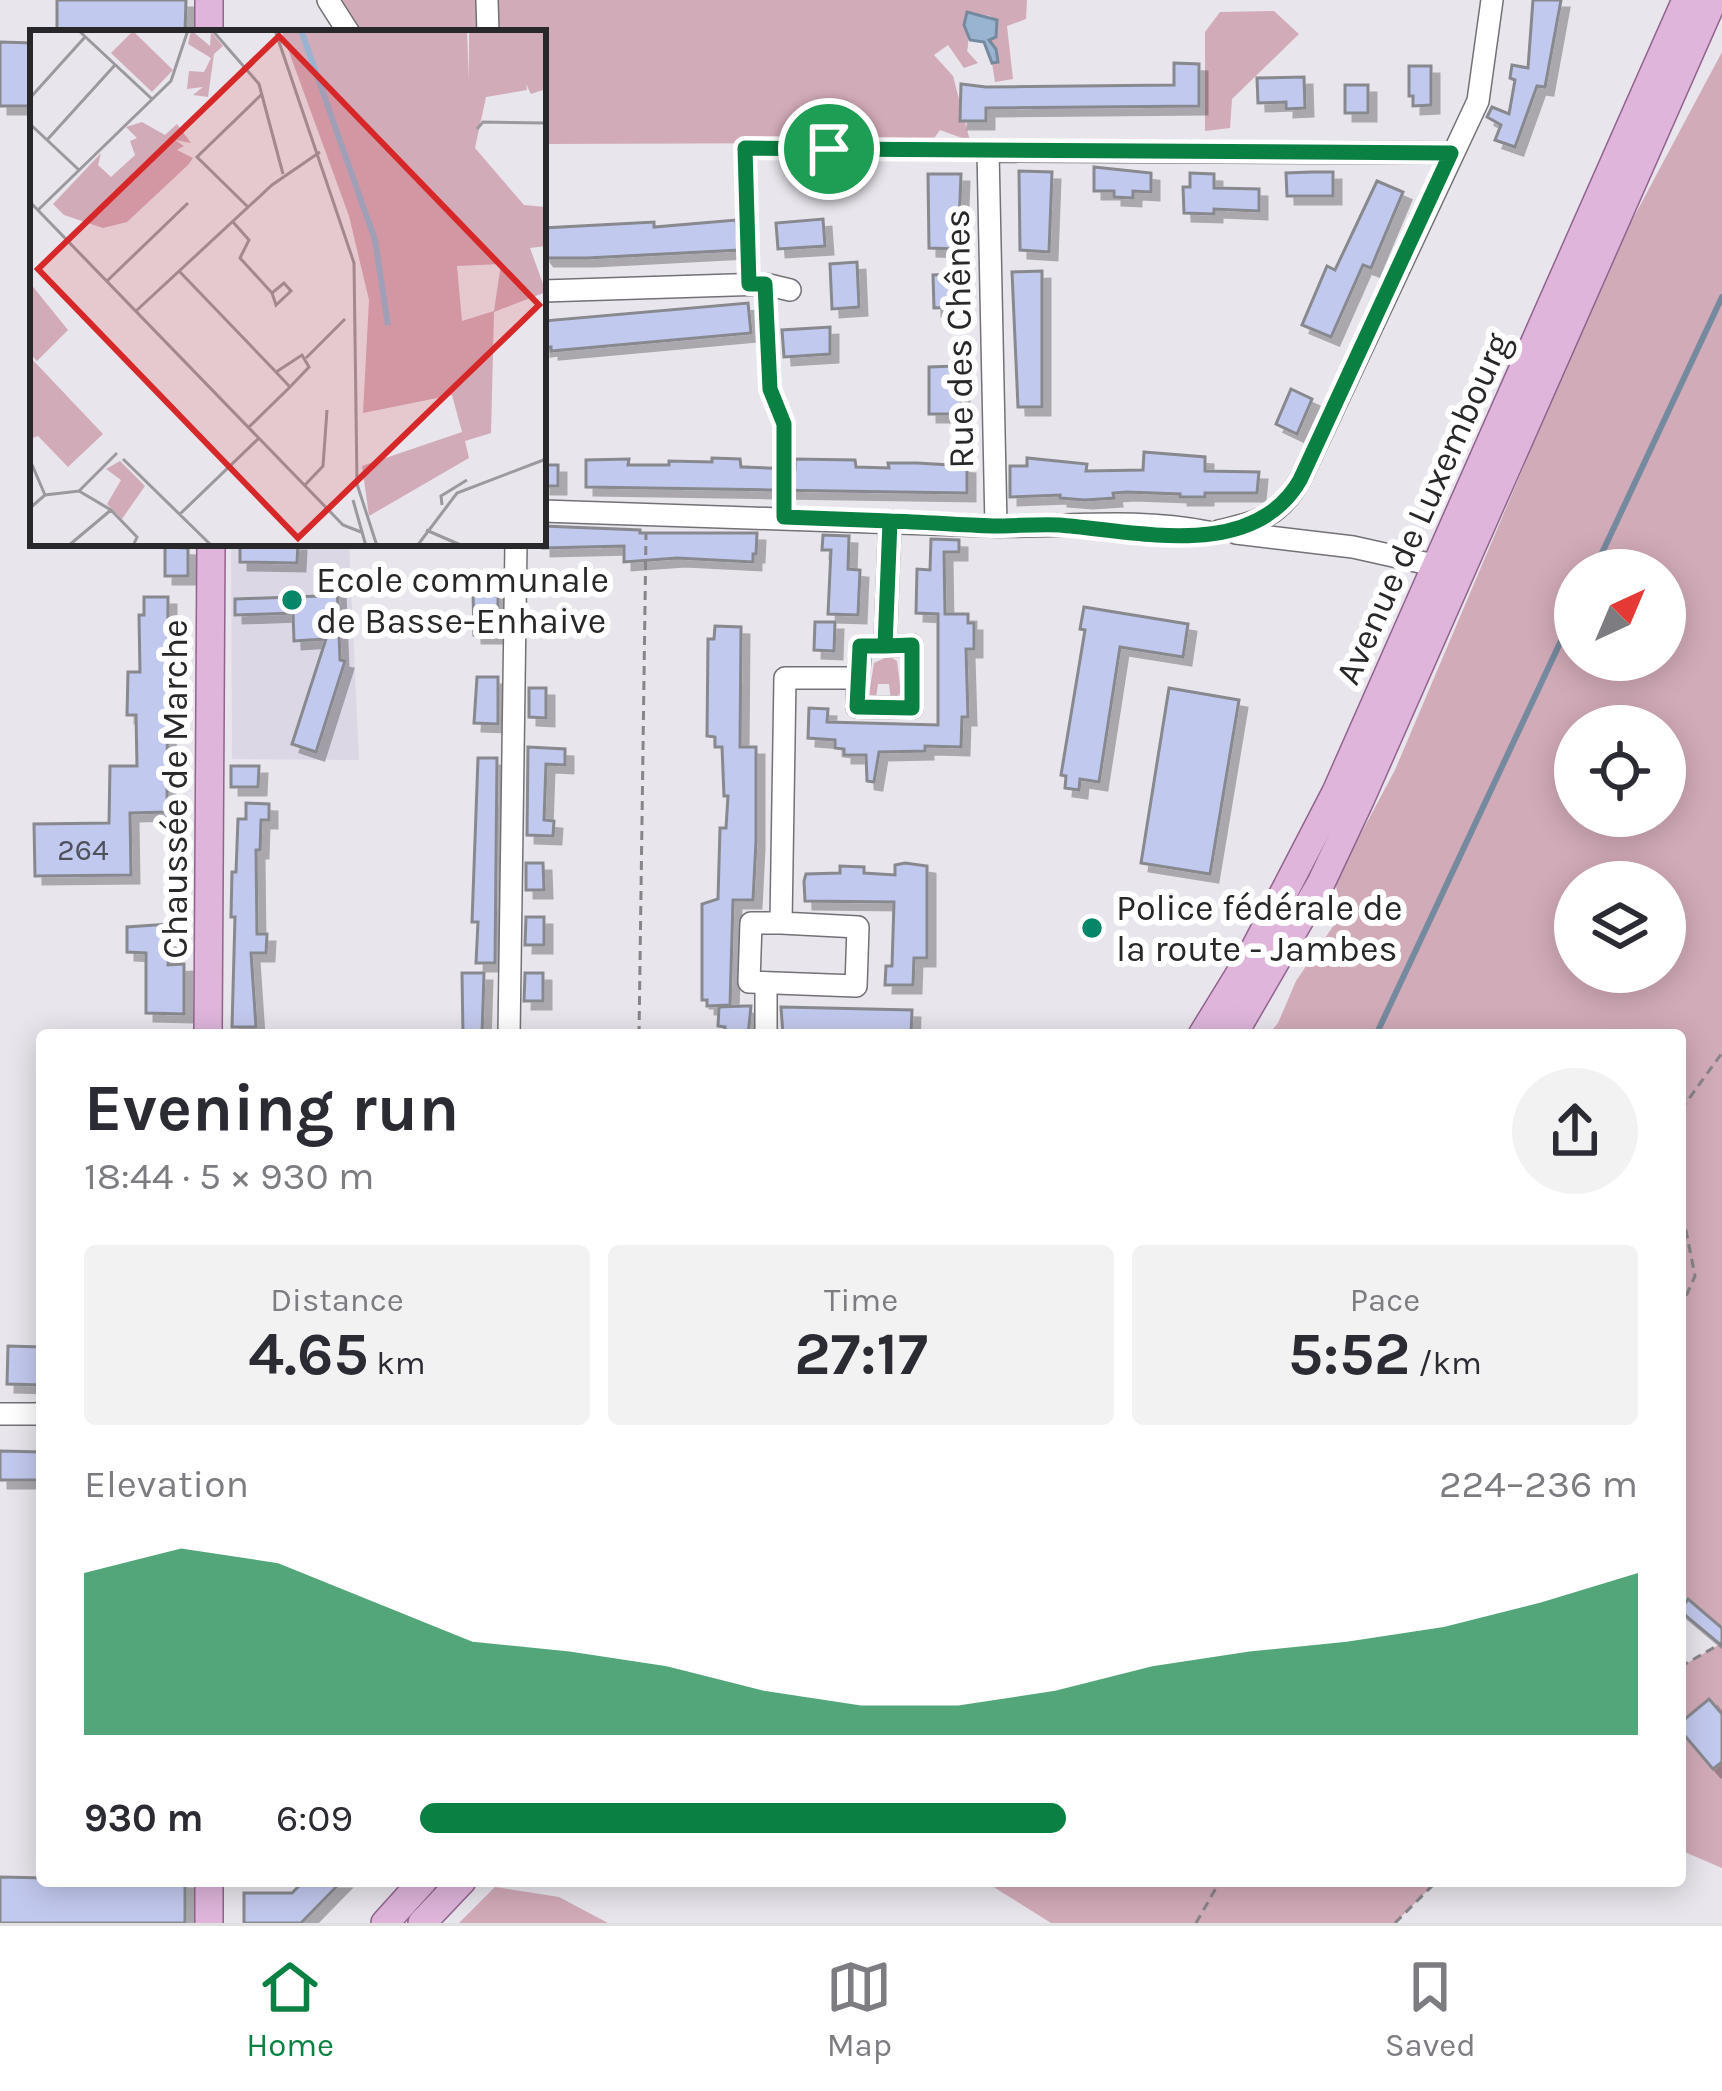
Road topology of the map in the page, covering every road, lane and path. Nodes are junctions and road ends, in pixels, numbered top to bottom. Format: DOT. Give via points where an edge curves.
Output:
graph roads {
  1 [pos="328,0"];
  2 [pos="487,0"];
  3 [pos="1492,0"];
  4 [pos="1686,0"];
  5 [pos="1714,0"];
  6 [pos="347,30"];
  7 [pos="488,30"];
  8 [pos="988,152"];
  9 [pos="1451,153"];
  10 [pos="757,284"];
  11 [pos="790,290"];
  12 [pos="546,291"];
  13 [pos="546,511"];
  14 [pos="646,515"];
  15 [pos="784,517"];
  16 [pos="890,521"];
  17 [pos="996,526"];
  18 [pos="1214,531"];
  19 [pos="211,546"];
  20 [pos="516,546"];
  21 [pos="1448,569"];
  22 [pos="885,646"];
  23 [pos="858,678"];
  24 [pos="781,923"];
  25 [pos="766,983"];
  26 [pos="208,1029"];
  27 [pos="509,1029"];
  28 [pos="639,1029"];
  29 [pos="766,1029"];
  30 [pos="1206,1029"];
  31 [pos="1236,1029"];
  32 [pos="1722,1053"];
  33 [pos="1686,1103"];
  34 [pos="1686,1230"];
  35 [pos="1686,1296"];
  36 [pos="0,1414"];
  37 [pos="36,1414"];
  38 [pos="1722,1643"];
  39 [pos="1686,1663"];
  40 [pos="209,1887"];
  41 [pos="418,1887"];
  42 [pos="456,1887"];
  43 [pos="1217,1887"];
  44 [pos="1432,1887"];
  45 [pos="209,1923"];
  46 [pos="385,1923"];
  47 [pos="422,1923"];
  48 [pos="1196,1923"];
  49 [pos="1395,1923"];
  1 -- 6 [label="street"];
  2 -- 7 [label="street"];
  3 -- 9 [label="street" via="1478,101"];
  4 -- 21 [label="main road, Avenue de Luxembourg"];
  5 -- 21 [label="main road, Avenue de Luxembourg"];
  8 -- 9 [label="street"];
  8 -- 10 [label="path" via="745,148"];
  8 -- 17 [label="street, Rue des Chênes"];
  9 -- 18 [label="street" via="1290,498 1266,520"];
  10 -- 11 [label="street"];
  10 -- 12 [label="street"];
  10 -- 15 [label="path" via="770,389 784,424"];
  13 -- 14 [label="street"];
  14 -- 15 [label="street"];
  14 -- 28 [label="path"];
  15 -- 16 [label="street"];
  16 -- 17 [label="street"];
  16 -- 22 [label="street"];
  17 -- 18 [label="street" via="1163,537"];
  18 -- 21 [label="street" via="1354,547"];
  19 -- 26 [label="main road, Chaussée de Marche"];
  20 -- 27 [label="street"];
  21 -- 30 [label="main road, Avenue de Luxembourg" via="1297,873"];
  21 -- 31 [label="main road, Avenue de Luxembourg" via="1321,883"];
  22 -- 23 [label="street" via="860,646"];
  22 -- 23 [label="street" via="912,645 912,708 857,707"];
  23 -- 24 [label="street" via="785,678"];
  24 -- 25 [label="street" via="752,922 749,982"];
  24 -- 25 [label="street" via="858,927 856,986"];
  25 -- 29 [label="street"];
  32 -- 33 [label="path"];
  34 -- 35 [label="path" via="1695,1276"];
  36 -- 37 [label="street"];
  38 -- 39 [label="path"];
  40 -- 45 [label="main road"];
  41 -- 46 [label="main road"];
  42 -- 47 [label="main road"];
  43 -- 48 [label="path"];
  44 -- 49 [label="path"];
}
